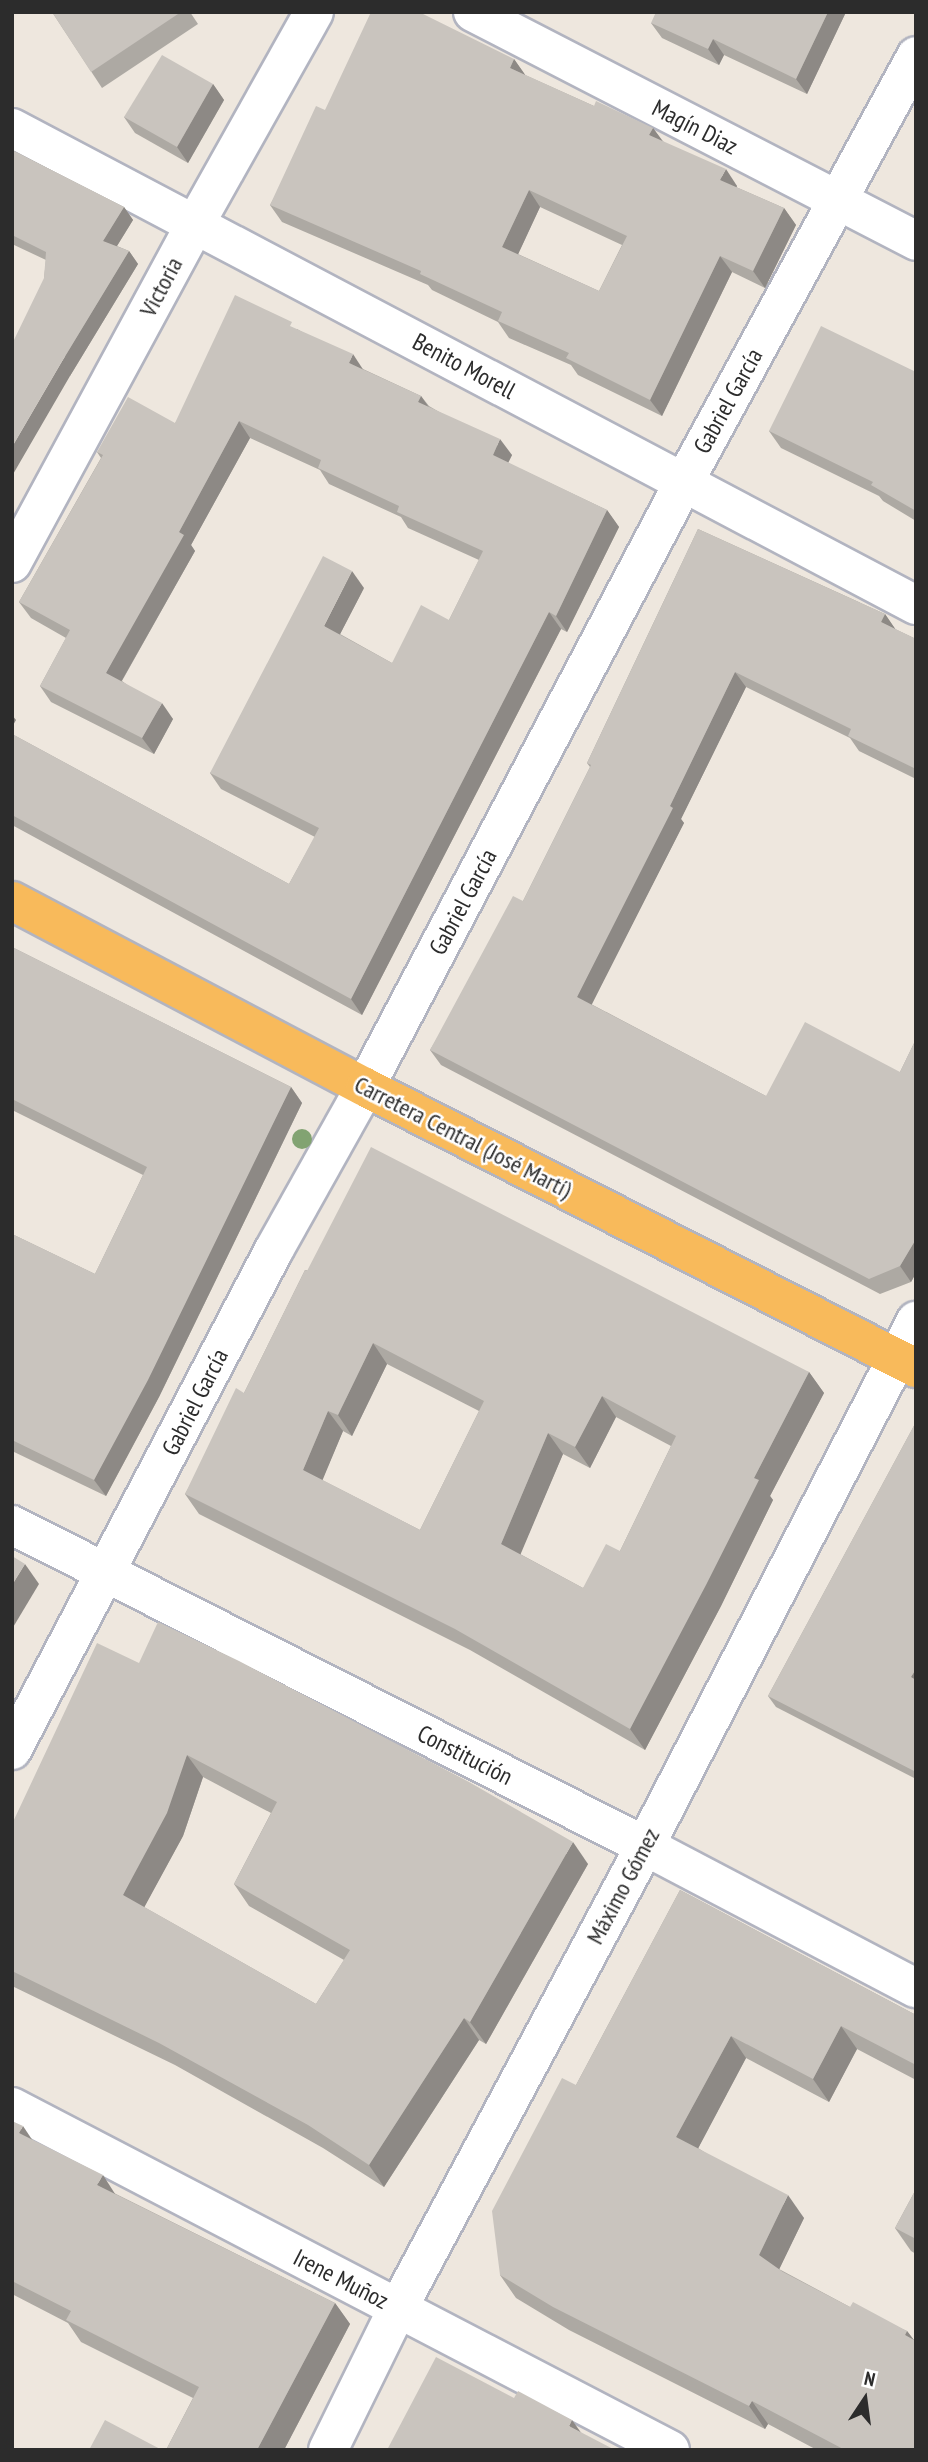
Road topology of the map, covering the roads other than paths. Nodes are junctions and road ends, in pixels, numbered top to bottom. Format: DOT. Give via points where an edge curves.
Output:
graph roads {
  1 [pos="314,12"];
  2 [pos="473,12"];
  3 [pos="916,56"];
  4 [pos="12,128"];
  5 [pos="838,201"];
  6 [pos="195,224"];
  7 [pos="916,242"];
  8 [pos="684,482"];
  9 [pos="12,563"];
  10 [pos="916,605"];
  11 [pos="12,901"];
  12 [pos="365,1087"];
  13 [pos="916,1321"];
  14 [pos="906,1363"];
  15 [pos="12,1525"];
  16 [pos="106,1573"];
  17 [pos="12,1750"];
  18 [pos="645,1846"];
  19 [pos="916,1988"];
  20 [pos="12,2108"];
  21 [pos="398,2308"];
  22 [pos="328,2450"];
  23 [pos="670,2450"];
  1 -- 6 [label="street, Victoria"];
  2 -- 5 [label="street, Magín Diaz"];
  3 -- 5 [label="street, Gabriel García"];
  4 -- 6 [label="street, Benito Morell"];
  5 -- 7 [label="street, Magín Diaz"];
  5 -- 8 [label="street, Gabriel García"];
  6 -- 8 [label="street, Benito Morell"];
  6 -- 9 [label="street, Victoria"];
  8 -- 10 [label="street, Benito Morell"];
  8 -- 12 [label="street, Gabriel García"];
  11 -- 12 [label="highway, Carretera Central (José Martí)"];
  12 -- 14 [label="highway, Carretera Central (José Martí)"];
  12 -- 16 [label="street, Gabriel García" via="274,1250"];
  13 -- 14 [label="street, Máximo Gómez"];
  14 -- 18 [label="street, Máximo Gómez"];
  15 -- 16 [label="street, Constitución"];
  16 -- 17 [label="street, Gabriel García"];
  16 -- 18 [label="street, Constitución"];
  18 -- 19 [label="street, Constitución"];
  18 -- 21 [label="street, Máximo Gómez"];
  20 -- 21 [label="street, Irene Muñoz"];
  21 -- 22 [label="street, Máximo Gómez"];
  21 -- 23 [label="street, Irene Muñoz"];
}
